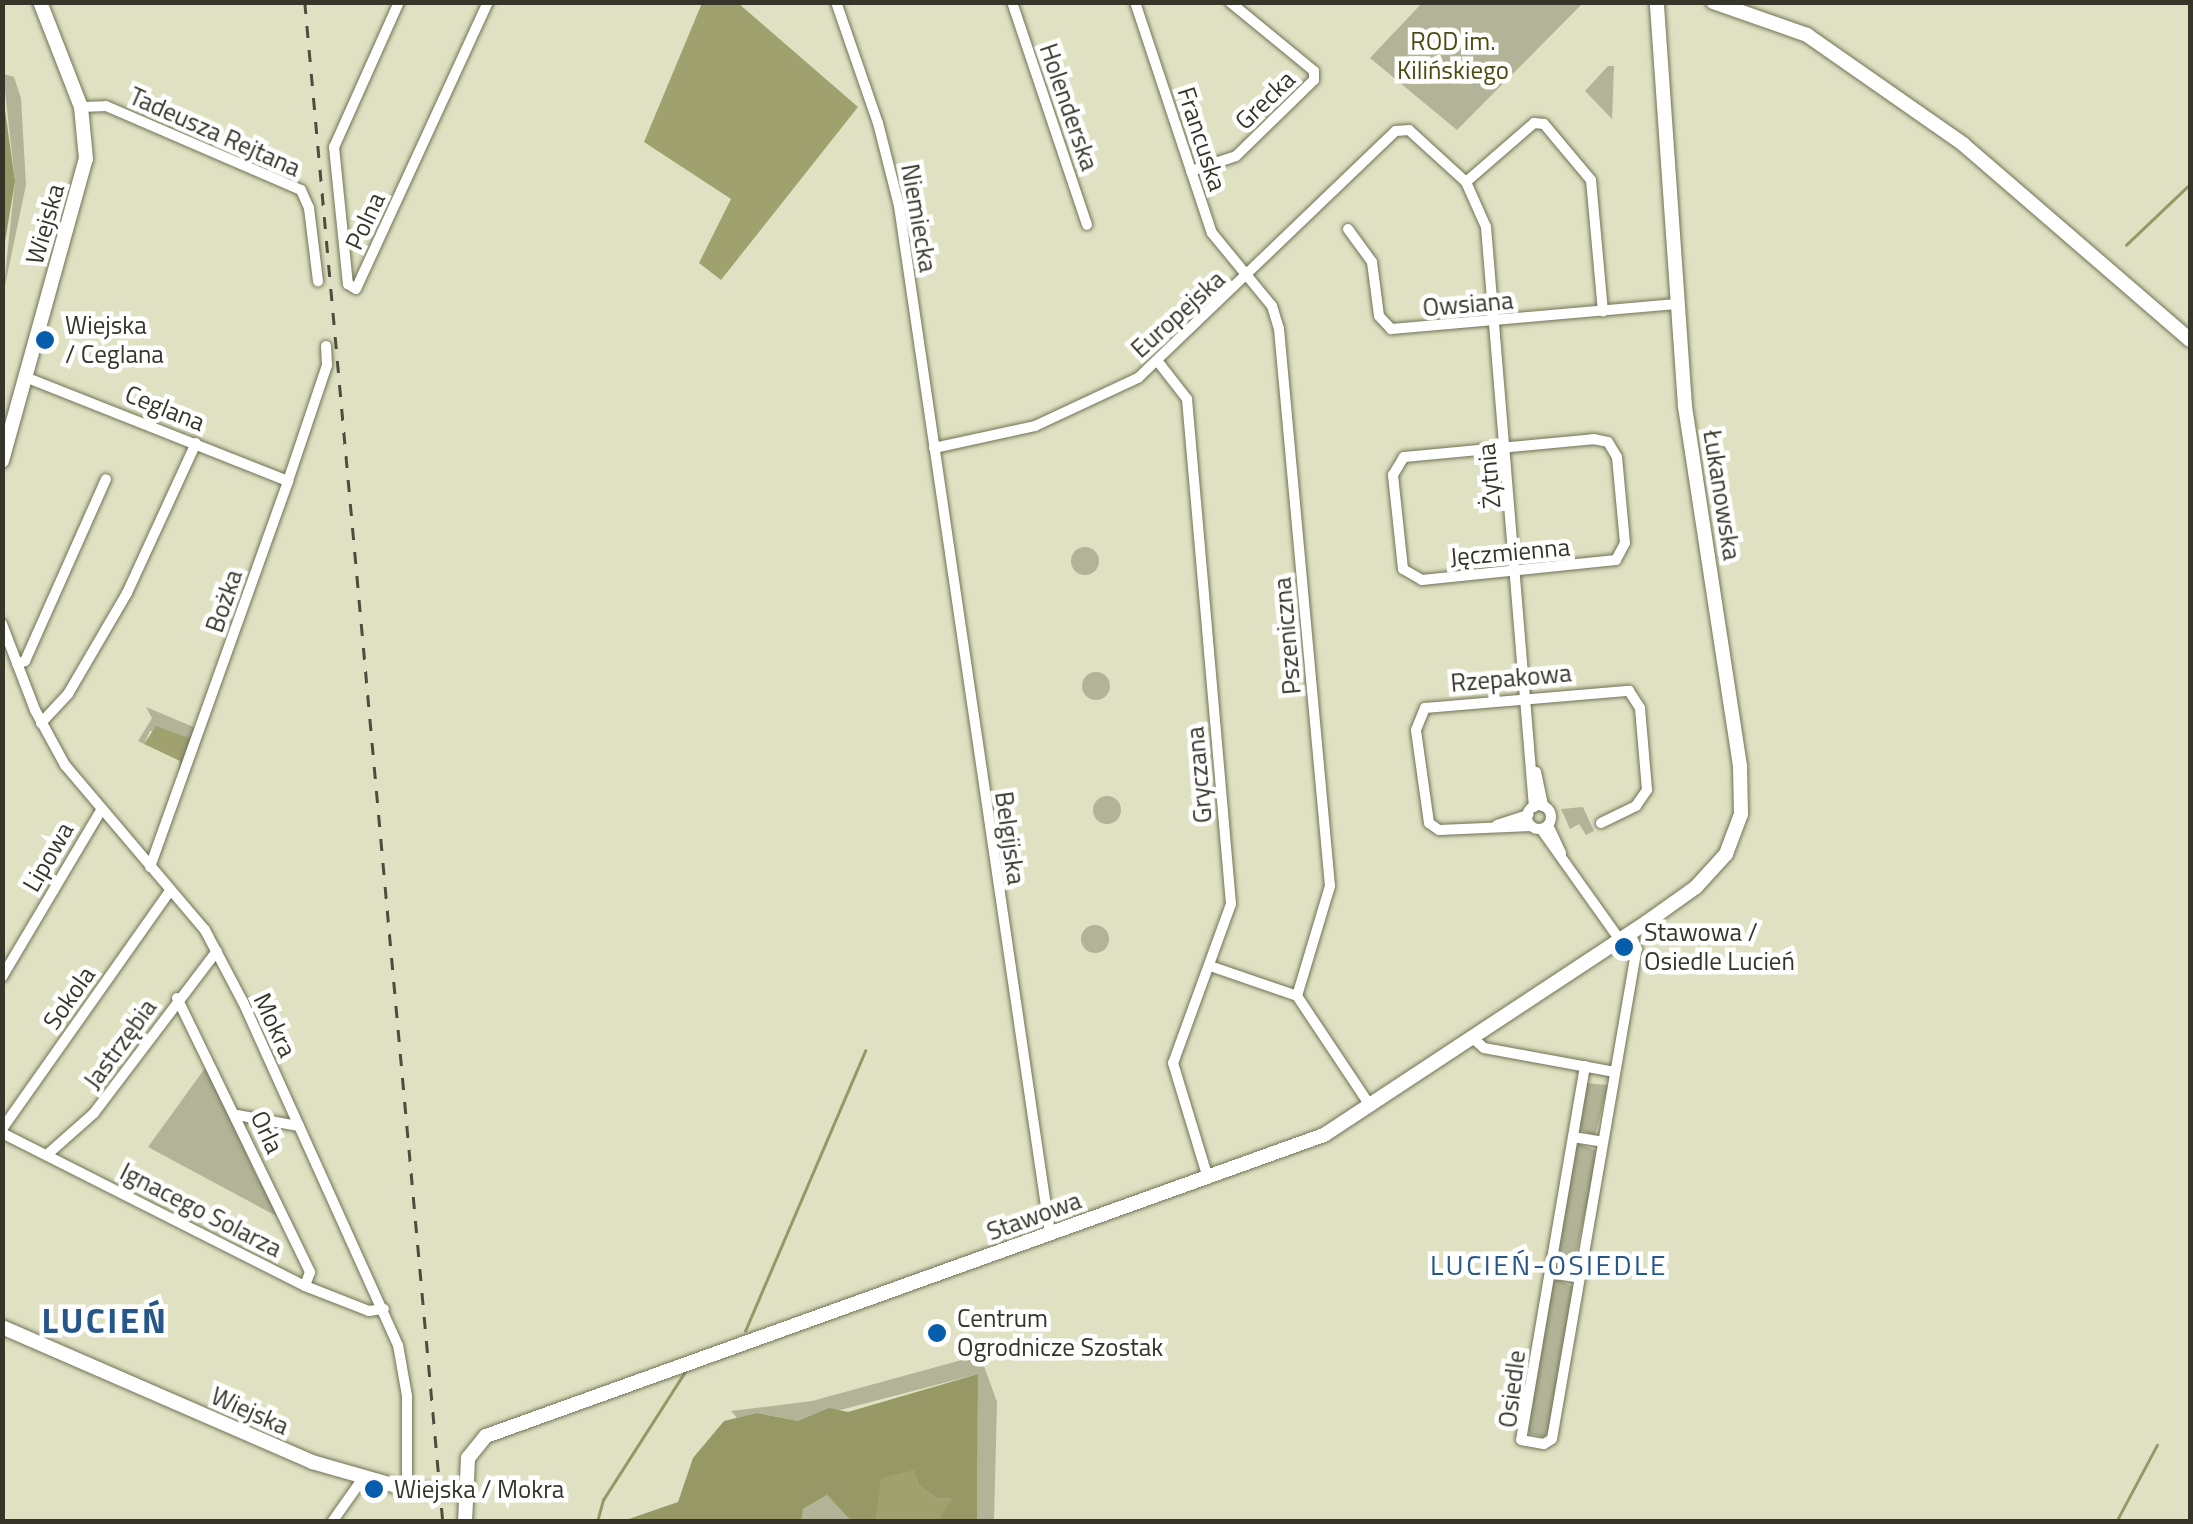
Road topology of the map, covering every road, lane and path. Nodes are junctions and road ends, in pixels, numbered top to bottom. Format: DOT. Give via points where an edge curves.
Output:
graph roads {
  1 [pos="40,2"];
  2 [pos="400,2"];
  3 [pos="488,2"];
  4 [pos="836,2"];
  5 [pos="1012,2"];
  6 [pos="1135,2"];
  7 [pos="1230,2"];
  8 [pos="1657,2"];
  9 [pos="1713,2"];
  10 [pos="81,107"];
  11 [pos="1400,128"];
  12 [pos="1191,171"];
  13 [pos="1466,182"];
  14 [pos="1087,225"];
  15 [pos="1348,228"];
  16 [pos="1245,280"];
  17 [pos="318,281"];
  18 [pos="1678,304"];
  19 [pos="1602,311"];
  20 [pos="1495,321"];
  21 [pos="2190,340"];
  22 [pos="326,346"];
  23 [pos="1159,363"];
  24 [pos="25,377"];
  25 [pos="196,443"];
  26 [pos="1506,447"];
  27 [pos="934,448"];
  28 [pos="2,461"];
  29 [pos="106,479"];
  30 [pos="288,481"];
  31 [pos="1518,571"];
  32 [pos="2,624"];
  33 [pos="17,664"];
  34 [pos="1529,696"];
  35 [pos="41,723"];
  36 [pos="100,810"];
  37 [pos="1537,818"];
  38 [pos="1601,823"];
  39 [pos="150,867"];
  40 [pos="170,891"];
  41 [pos="1626,936"];
  42 [pos="217,951"];
  43 [pos="1210,966"];
  44 [pos="2,977"];
  45 [pos="1297,996"];
  46 [pos="178,998"];
  47 [pos="1474,1039"];
  48 [pos="1586,1066"];
  49 [pos="1615,1072"];
  50 [pos="1371,1108"];
  51 [pos="237,1115"];
  52 [pos="300,1126"];
  53 [pos="2,1130"];
  54 [pos="1573,1137"];
  55 [pos="1603,1142"];
  56 [pos="49,1153"];
  57 [pos="1208,1178"];
  58 [pos="1050,1234"];
  59 [pos="1550,1272"];
  60 [pos="1580,1278"];
  61 [pos="305,1286"];
  62 [pos="384,1310"];
  63 [pos="2,1327"];
  64 [pos="362,1478"];
  65 [pos="407,1489"];
  66 [pos="463,1493"];
  67 [pos="332,1522"];
  68 [pos="465,1522"];
  1 -- 10 [label="street, Wiejska"];
  2 -- 3 [label="street, Polna" via="334,146 348,284 356,289"];
  4 -- 27 [label="street, Niemiecka" via="892,170"];
  5 -- 14 [label="street, Holenderska"];
  6 -- 12 [label="street, Francuska"];
  7 -- 12 [label="street, Grecka" via="1314,71 1314,80 1236,156"];
  8 -- 18 [label="street, Łukanowska"];
  9 -- 21 [label="street" via="1806,35 1964,144"];
  10 -- 17 [label="street, Tadeusza Rejtana" via="106,106 300,190 309,208"];
  10 -- 24 [label="street, Wiejska" via="84,172"];
  11 -- 13 [label="street, Żytnia"];
  11 -- 16 [label="street, Europejska"];
  12 -- 16 [label="street, Francuska" via="1216,242"];
  13 -- 19 [label="street" via="1534,123 1548,127 1591,180"];
  13 -- 20 [label="street, Żytnia" via="1486,227"];
  15 -- 20 [label="street, Owsiana" via="1372,262 1387,326"];
  16 -- 23 [label="street, Europejska"];
  16 -- 45 [label="street, Pszeniczna" via="1272,306 1279,329 1330,886"];
  18 -- 19 [label="street, Owsiana"];
  18 -- 41 [label="street, Łukanowska" via="1685,406 1740,766 1741,814 1731,846 1712,872"];
  19 -- 20 [label="street, Owsiana"];
  20 -- 26 [label="street, Żytnia"];
  22 -- 30 [label="street, Bożka" via="327,365"];
  23 -- 27 [label="street, Europejska" via="1048,421"];
  23 -- 43 [label="street, Gryczana" via="1186,399 1231,904"];
  24 -- 25 [label="street, Ceglana"];
  24 -- 28 [label="street, Wiejska"];
  25 -- 30 [label="street, Ceglana"];
  25 -- 35 [label="street" via="127,593 68,694"];
  26 -- 31 [label="street, Żytnia"];
  26 -- 31 [label="street, Jęczmienna" via="1597,439 1617,457 1620,557"];
  26 -- 31 [label="street, Jęczmienna" via="1400,460 1393,474 1401,564 1422,580"];
  27 -- 58 [label="street, Belgijska"];
  29 -- 33 [label="street" via="25,661"];
  30 -- 39 [label="street, Bożka"];
  31 -- 34 [label="street, Żytnia"];
  32 -- 33 [label="street, Mokra"];
  33 -- 35 [label="street, Mokra"];
  34 -- 37 [label="street, Żytnia"];
  34 -- 37 [label="street, Rzepakowa" via="1431,706 1416,724 1429,823 1447,830"];
  34 -- 38 [label="street, Rzepakowa" via="1620,688 1638,701 1647,790 1636,806"];
  35 -- 36 [label="street, Mokra"];
  36 -- 39 [label="street, Mokra"];
  36 -- 44 [label="street, Lipowa"];
  37 -- 41 [label="street, Żytnia"];
  39 -- 40 [label="street, Mokra"];
  40 -- 42 [label="street, Mokra"];
  40 -- 53 [label="street, Sokola"];
  41 -- 47 [label="street, Stawowa"];
  41 -- 49 [label="street, Osiedle" via="1637,949"];
  42 -- 46 [label="street, Jastrzębia"];
  42 -- 52 [label="street, Mokra"];
  43 -- 45 [label="street"];
  43 -- 57 [label="street, Gryczana" via="1172,1068"];
  45 -- 50 [label="street"];
  46 -- 51 [label="street, Orla"];
  46 -- 56 [label="street, Jastrzębia" via="94,1113"];
  47 -- 48 [label="street" via="1484,1048"];
  47 -- 50 [label="street, Stawowa"];
  48 -- 49 [label="street"];
  48 -- 54 [label="street, Osiedle"];
  49 -- 55 [label="street, Osiedle"];
  50 -- 57 [label="street, Stawowa" via="1304,1143"];
  51 -- 52 [label="street"];
  51 -- 61 [label="street, Orla" via="310,1272"];
  52 -- 62 [label="street, Mokra"];
  53 -- 56 [label="street, Ignacego Solarza"];
  54 -- 55 [label="street"];
  54 -- 59 [label="street, Osiedle"];
  55 -- 60 [label="street, Osiedle"];
  56 -- 61 [label="street, Ignacego Solarza"];
  57 -- 58 [label="street, Stawowa"];
  58 -- 66 [label="street, Stawowa" via="486,1436 471,1451"];
  59 -- 60 [label="street"];
  59 -- 60 [label="street, Osiedle" via="1522,1440 1552,1438"];
  61 -- 62 [label="street, Ignacego Solarza" via="369,1311"];
  62 -- 65 [label="street, Mokra" via="406,1386"];
  63 -- 64 [label="street, Wiejska"];
  64 -- 65 [label="street, Wiejska"];
  64 -- 67 [label="street"];
  65 -- 66 [label="street, Wiejska"];
  66 -- 68 [label="street"];
}
